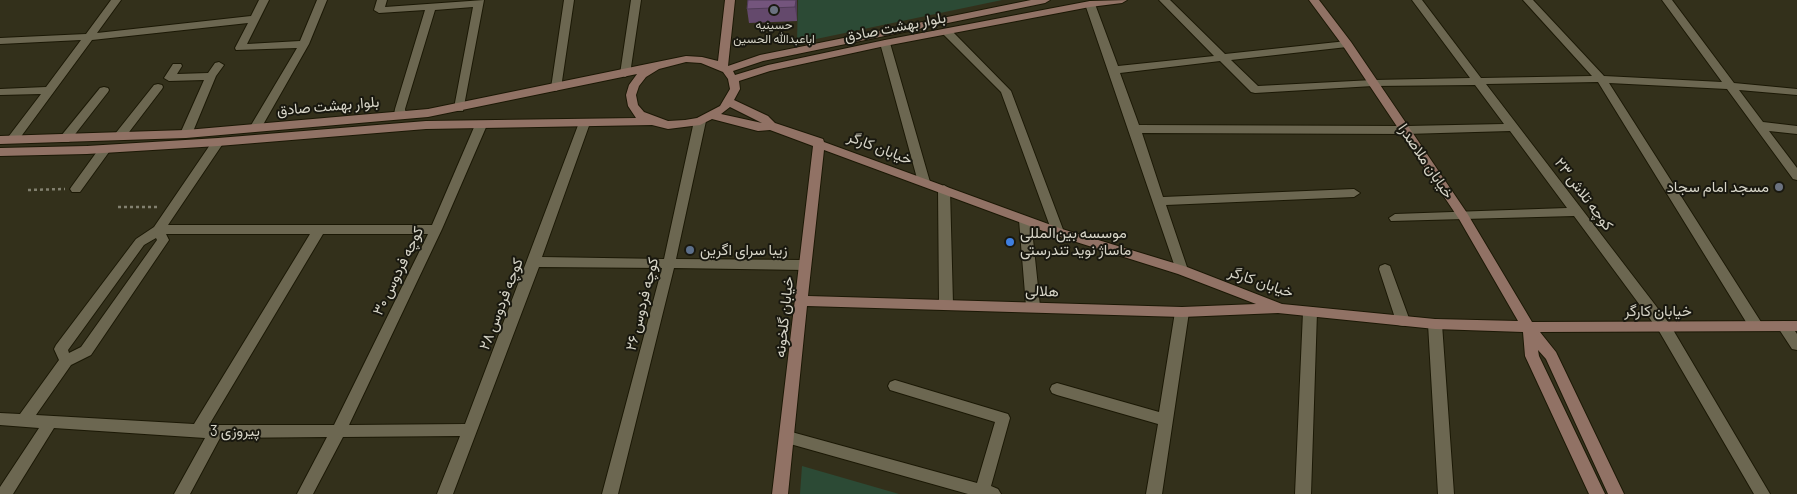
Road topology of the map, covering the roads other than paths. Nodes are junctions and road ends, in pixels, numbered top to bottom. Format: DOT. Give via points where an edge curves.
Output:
graph roads {
  1 [pos="116,0"];
  2 [pos="264,0"];
  3 [pos="322,0"];
  4 [pos="382,0"];
  5 [pos="569,0"];
  6 [pos="636,0"];
  7 [pos="730,0"];
  8 [pos="1045,0"];
  9 [pos="1122,0"];
  10 [pos="1164,0"];
  11 [pos="1314,0"];
  12 [pos="1417,0"];
  13 [pos="1528,0"];
  14 [pos="1667,0"];
  15 [pos="479,2"];
  16 [pos="1090,4"];
  17 [pos="431,8"];
  18 [pos="256,19"];
  19 [pos="948,32"];
  20 [pos="89,37"];
  21 [pos="0,40"];
  22 [pos="885,43"];
  23 [pos="304,44"];
  24 [pos="1347,44"];
  25 [pos="1223,58"];
  26 [pos="219,65"];
  27 [pos="177,66"];
  28 [pos="655,67"];
  29 [pos="1114,70"];
  30 [pos="728,72"];
  31 [pos="625,74"];
  32 [pos="211,76"];
  33 [pos="1601,78"];
  34 [pos="1479,80"];
  35 [pos="1373,83"];
  36 [pos="1732,86"];
  37 [pos="158,87"];
  38 [pos="556,88"];
  39 [pos="48,90"];
  40 [pos="104,90"];
  41 [pos="0,92"];
  42 [pos="1797,92"];
  43 [pos="728,102"];
  44 [pos="459,108"];
  45 [pos="400,115"];
  46 [pos="713,116"];
  47 [pos="700,121"];
  48 [pos="652,122"];
  49 [pos="584,123"];
  50 [pos="453,125"];
  51 [pos="482,125"];
  52 [pos="771,126"];
  53 [pos="1762,126"];
  54 [pos="256,127"];
  55 [pos="1514,127"];
  56 [pos="1135,129"];
  57 [pos="1406,130"];
  58 [pos="1797,130"];
  59 [pos="186,134"];
  60 [pos="119,137"];
  61 [pos="13,139"];
  62 [pos="65,139"];
  63 [pos="0,140"];
  64 [pos="218,142"];
  65 [pos="819,142"];
  66 [pos="105,149"];
  67 [pos="0,152"];
  68 [pos="1797,176"];
  69 [pos="924,182"];
  70 [pos="76,189"];
  71 [pos="944,189"];
  72 [pos="1354,193"];
  73 [pos="1160,201"];
  74 [pos="1578,212"];
  75 [pos="1463,216"];
  76 [pos="1395,218"];
  77 [pos="1025,220"];
  78 [pos="436,229"];
  79 [pos="158,230"];
  80 [pos="319,230"];
  81 [pos="1058,232"];
  82 [pos="534,262"];
  83 [pos="669,264"];
  84 [pos="805,265"];
  85 [pos="1385,269"];
  86 [pos="1182,270"];
  87 [pos="802,301"];
  88 [pos="946,304"];
  89 [pos="1032,306"];
  90 [pos="1281,309"];
  91 [pos="1182,312"];
  92 [pos="1310,312"];
  93 [pos="1404,321"];
  94 [pos="1435,324"];
  95 [pos="1756,326"];
  96 [pos="1790,326"];
  97 [pos="1528,327"];
  98 [pos="1664,327"];
  99 [pos="1797,345"];
  100 [pos="66,361"];
  101 [pos="895,386"];
  102 [pos="1056,389"];
  103 [pos="0,420"];
  104 [pos="24,420"];
  105 [pos="1166,420"];
  106 [pos="51,421"];
  107 [pos="339,430"];
  108 [pos="471,430"];
  109 [pos="198,431"];
  110 [pos="216,432"];
  111 [pos="788,437"];
  112 [pos="988,492"];
  113 [pos="4,494"];
  114 [pos="182,494"];
  115 [pos="305,494"];
  116 [pos="445,494"];
  117 [pos="610,494"];
  118 [pos="780,494"];
  119 [pos="1154,494"];
  120 [pos="1303,494"];
  121 [pos="1446,494"];
  122 [pos="1597,494"];
  123 [pos="1616,494"];
  124 [pos="1762,494"];
  1 -- 20 [label="street"];
  2 -- 18 [label="street"];
  3 -- 23 [label="street"];
  4 -- 17 [label="street" via="378,10"];
  5 -- 38 [label="street"];
  6 -- 31 [label="street"];
  7 -- 30 [label="street"];
  8 -- 30 [label="street, بلوار بهشت صادق" via="760,58"];
  9 -- 16 [label="street, بلوار بهشت صادق"];
  10 -- 25 [label="street"];
  11 -- 24 [label="street, خیابان ملاصدرا"];
  12 -- 34 [label="street, کوچه تلاش ۲۳"];
  13 -- 33 [label="street"];
  14 -- 36 [label="street"];
  15 -- 17 [label="street"];
  15 -- 44 [label="street"];
  16 -- 19 [label="street, بلوار بهشت صادق"];
  16 -- 29 [label="street"];
  17 -- 45 [label="street"];
  18 -- 20 [label="street"];
  18 -- 23 [label="street" via="240,48"];
  19 -- 22 [label="street, بلوار بهشت صادق"];
  19 -- 81 [label="street" via="1006,91"];
  20 -- 21 [label="street"];
  20 -- 39 [label="street"];
  22 -- 30 [label="street, بلوار بهشت صادق" via="768,68"];
  22 -- 69 [label="street"];
  23 -- 54 [label="street"];
  24 -- 25 [label="street"];
  24 -- 35 [label="street, خیابان ملاصدرا"];
  25 -- 29 [label="street"];
  25 -- 35 [label="street" via="1255,90"];
  26 -- 32 [label="street"];
  27 -- 32 [label="street" via="169,78"];
  28 -- 30 [label="street" via="686,59 702,60"];
  28 -- 31 [label="street, بلوار بهشت صادق"];
  28 -- 48 [label="street" via="642,75 630,96 632,106"];
  29 -- 56 [label="street"];
  30 -- 43 [label="street" via="735,89"];
  31 -- 38 [label="street, بلوار بهشت صادق"];
  32 -- 59 [label="street"];
  33 -- 34 [label="street"];
  33 -- 36 [label="street"];
  33 -- 95 [label="street"];
  34 -- 35 [label="street"];
  34 -- 55 [label="street, کوچه تلاش ۲۳"];
  35 -- 57 [label="street, خیابان ملاصدرا"];
  36 -- 42 [label="street"];
  36 -- 53 [label="street"];
  37 -- 60 [label="street"];
  38 -- 44 [label="street, بلوار بهشت صادق"];
  39 -- 41 [label="street"];
  39 -- 61 [label="street"];
  40 -- 62 [label="street"];
  43 -- 46 [label="street"];
  43 -- 52 [label="street, خیابان کارگر" via="764,119"];
  44 -- 45 [label="street, بلوار بهشت صادق"];
  44 -- 50 [label="street"];
  45 -- 54 [label="street, بلوار بهشت صادق"];
  46 -- 47 [label="street"];
  46 -- 52 [label="street, خیابان کارگر" via="758,127"];
  47 -- 48 [label="street" via="668,125"];
  47 -- 83 [label="street, کوچه فردوس ۲۶"];
  48 -- 49 [label="street, بلوار بهشت صادق"];
  49 -- 51 [label="street, بلوار بهشت صادق"];
  49 -- 82 [label="street, کوچه فردوس ۲۸"];
  50 -- 51 [label="street, بلوار بهشت صادق"];
  50 -- 64 [label="street, بلوار بهشت صادق" via="403,126"];
  51 -- 78 [label="street, کوچه فردوس ۳۰"];
  52 -- 65 [label="street, خیابان کارگر"];
  53 -- 58 [label="street"];
  53 -- 68 [label="street"];
  54 -- 59 [label="street, بلوار بهشت صادق"];
  55 -- 57 [label="street"];
  55 -- 74 [label="street, کوچه تلاش ۲۳"];
  56 -- 57 [label="street"];
  56 -- 73 [label="street"];
  57 -- 75 [label="street, خیابان ملاصدرا"];
  59 -- 60 [label="street, بلوار بهشت صادق"];
  60 -- 62 [label="street, بلوار بهشت صادق"];
  61 -- 62 [label="street, بلوار بهشت صادق"];
  61 -- 63 [label="street, بلوار بهشت صادق"];
  64 -- 66 [label="street, بلوار بهشت صادق"];
  64 -- 79 [label="street"];
  65 -- 69 [label="street, خیابان کارگر"];
  65 -- 84 [label="street, خیابان گلخونه"];
  66 -- 67 [label="street, بلوار بهشت صادق"];
  66 -- 70 [label="street"];
  69 -- 71 [label="street, خیابان کارگر"];
  71 -- 77 [label="street, خیابان کارگر"];
  71 -- 88 [label="street"];
  72 -- 73 [label="street"];
  73 -- 86 [label="street"];
  74 -- 75 [label="street"];
  74 -- 98 [label="street, کوچه تلاش ۲۳"];
  75 -- 76 [label="street"];
  75 -- 97 [label="street, خیابان ملاصدرا"];
  77 -- 81 [label="street, خیابان کارگر"];
  77 -- 89 [label="street"];
  78 -- 80 [label="street"];
  78 -- 107 [label="street, کوچه فردوس ۳۰"];
  79 -- 80 [label="street"];
  79 -- 100 [label="street" via="140,242 61,350"];
  79 -- 100 [label="street" via="163,240 86,351"];
  80 -- 109 [label="street"];
  81 -- 86 [label="street, خیابان کارگر"];
  82 -- 83 [label="street"];
  82 -- 108 [label="street, کوچه فردوس ۲۸"];
  83 -- 84 [label="street"];
  83 -- 117 [label="street, کوچه فردوس ۲۶"];
  84 -- 87 [label="street, خیابان گلخونه"];
  85 -- 93 [label="street"];
  86 -- 90 [label="street, خیابان کارگر"];
  87 -- 88 [label="street, هلالی"];
  87 -- 111 [label="street, خیابان گلخونه"];
  88 -- 89 [label="street, هلالی"];
  89 -- 91 [label="street, هلالی"];
  90 -- 91 [label="street, هلالی"];
  90 -- 92 [label="street, خیابان کارگر"];
  91 -- 105 [label="street"];
  92 -- 93 [label="street, خیابان کارگر"];
  92 -- 120 [label="street"];
  93 -- 94 [label="street, خیابان کارگر"];
  94 -- 97 [label="street, خیابان کارگر"];
  94 -- 121 [label="street"];
  95 -- 96 [label="street, خیابان کارگر"];
  95 -- 98 [label="street, خیابان کارگر"];
  96 -- 99 [label="street"];
  97 -- 98 [label="street, خیابان کارگر"];
  97 -- 122 [label="street, خیابان ملاصدرا" via="1532,356"];
  97 -- 123 [label="street, خیابان ملاصدرا" via="1551,356"];
  98 -- 124 [label="street, کوچه تلاش ۲۳"];
  100 -- 104 [label="street"];
  101 -- 112 [label="street" via="1003,418"];
  102 -- 105 [label="street"];
  103 -- 104 [label="street, پیروزی 3"];
  104 -- 106 [label="street, پیروزی 3"];
  105 -- 119 [label="street"];
  106 -- 109 [label="street, پیروزی 3"];
  106 -- 113 [label="street"];
  107 -- 108 [label="street, پیروزی 3"];
  107 -- 110 [label="street, پیروزی 3"];
  107 -- 115 [label="street, کوچه فردوس ۳۰"];
  108 -- 116 [label="street, کوچه فردوس ۲۸"];
  109 -- 110 [label="street, پیروزی 3"];
  110 -- 114 [label="street"];
  111 -- 112 [label="street"];
  111 -- 118 [label="street, خیابان گلخونه"];
}
